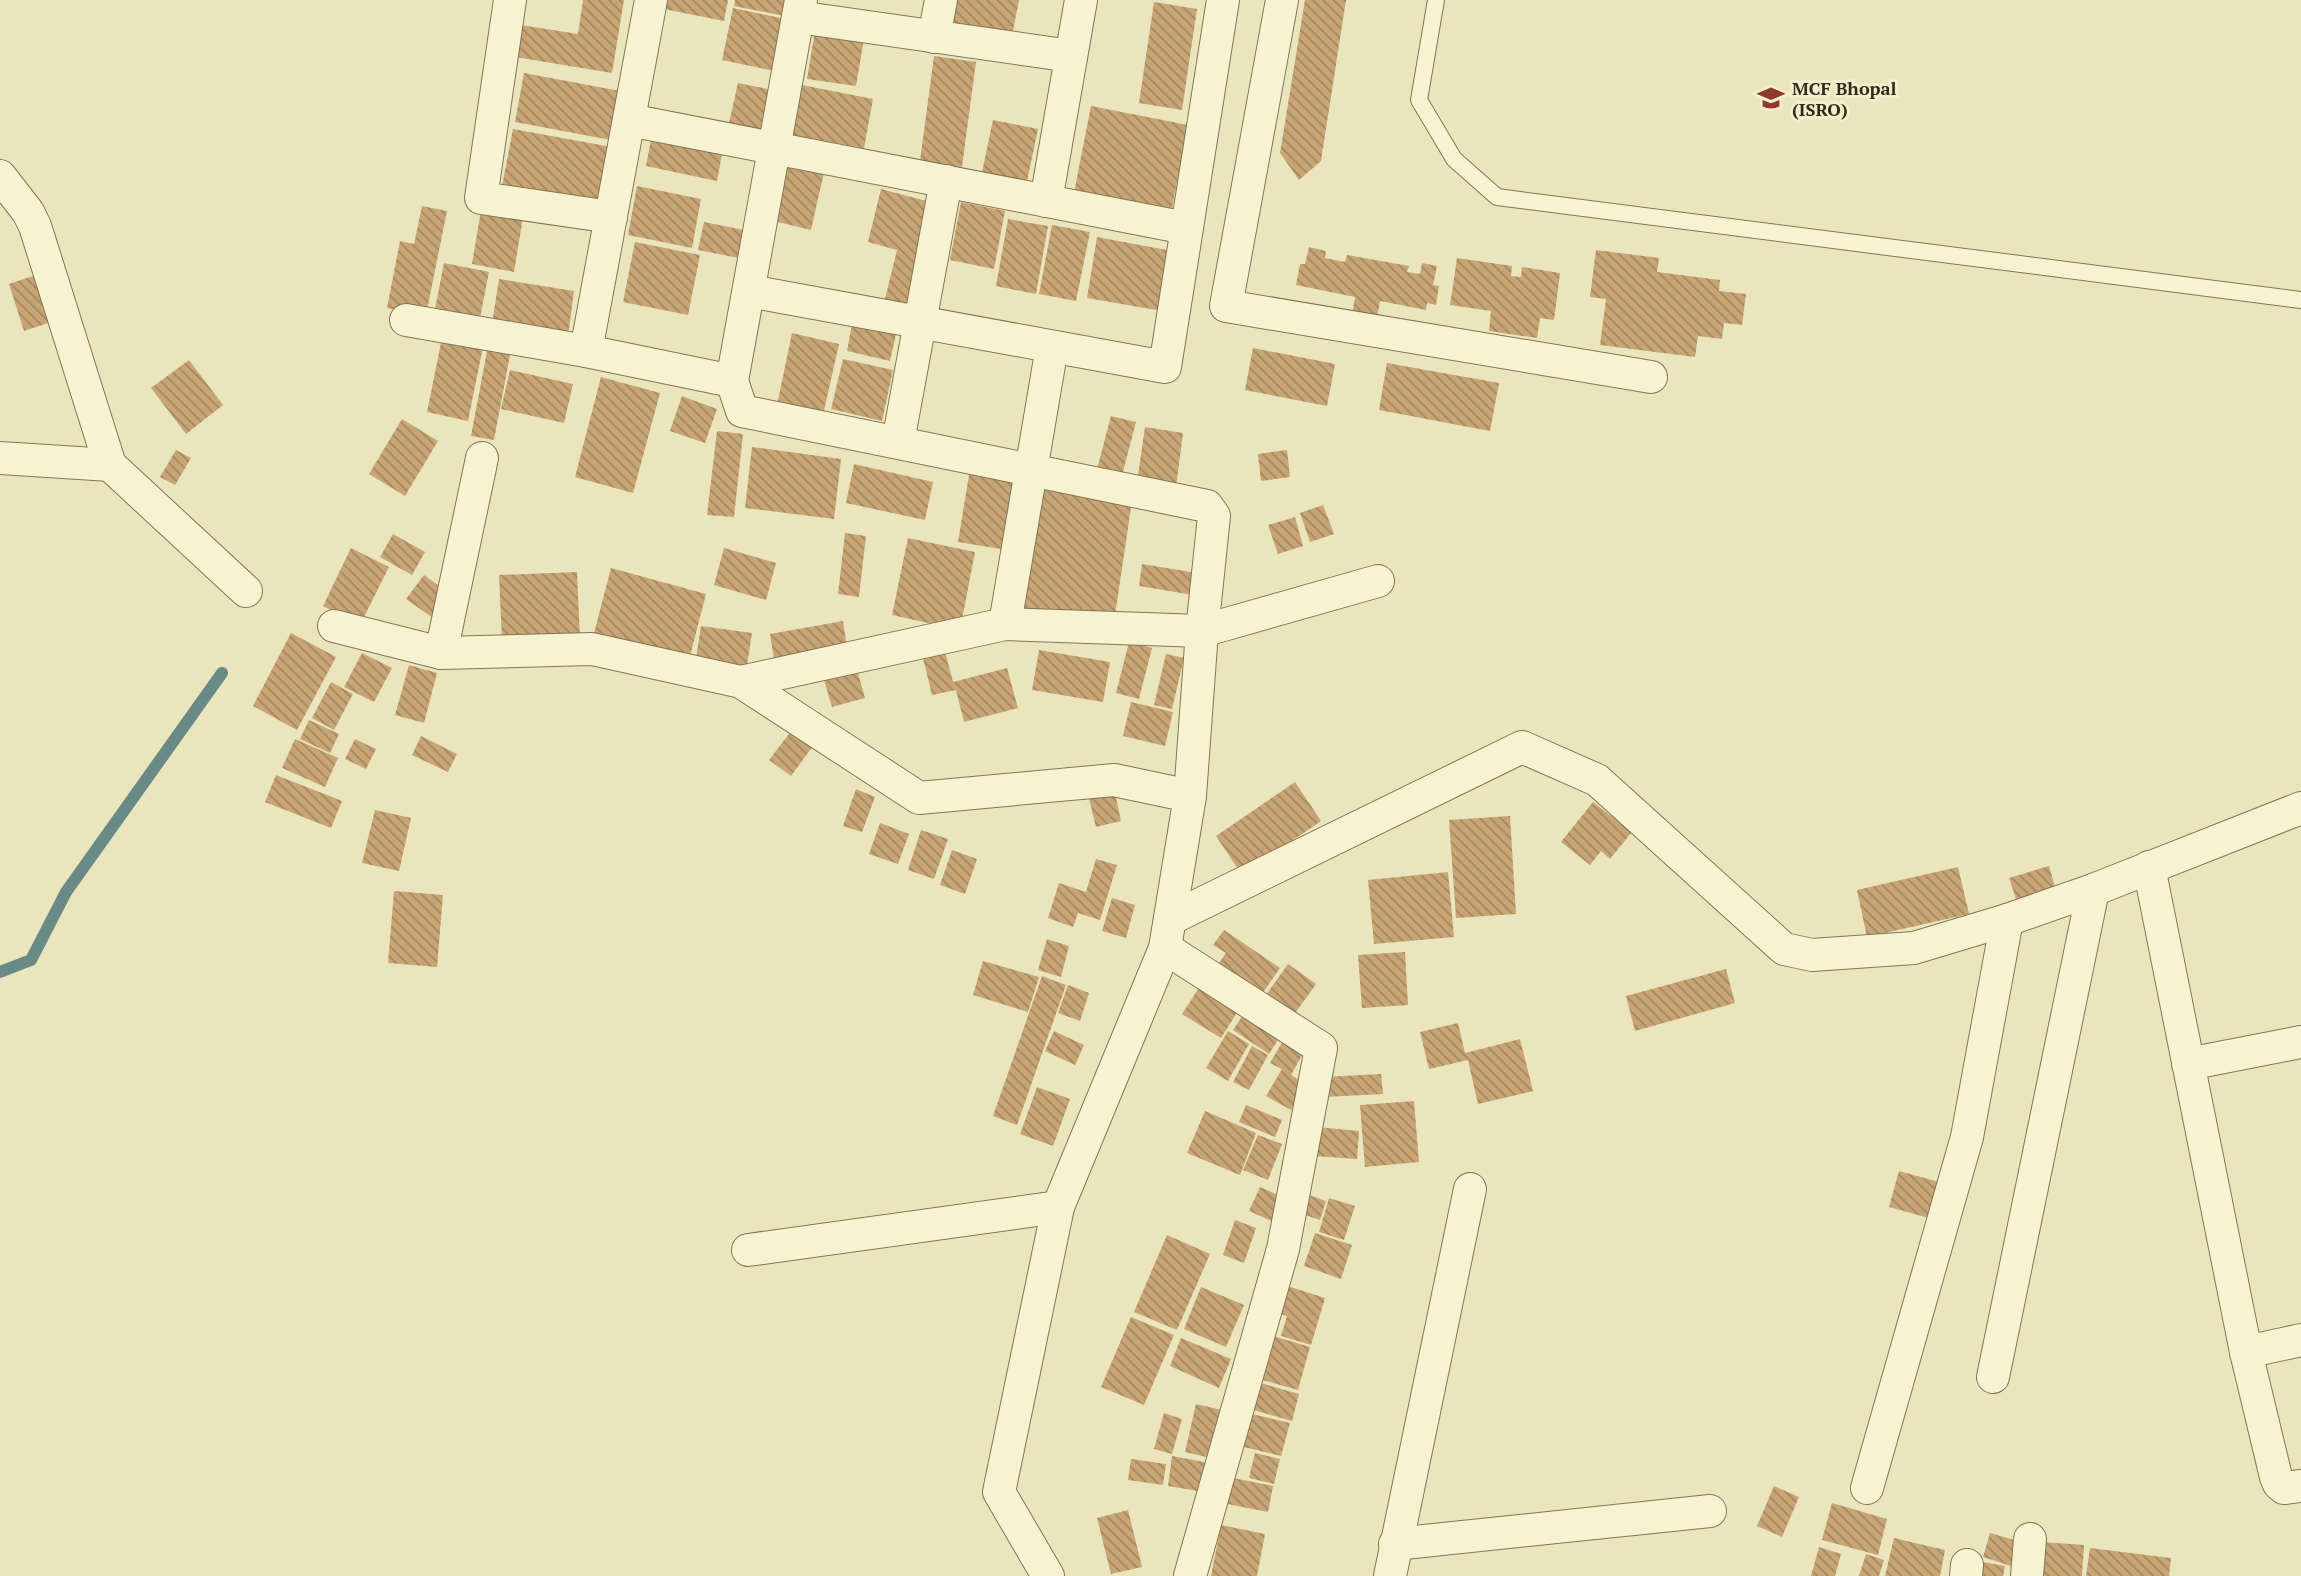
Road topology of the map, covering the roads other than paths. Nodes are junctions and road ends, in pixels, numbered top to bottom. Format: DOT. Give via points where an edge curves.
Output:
graph roads {
  1 [pos="510,0"];
  2 [pos="651,0"];
  3 [pos="941,0"];
  4 [pos="1081,0"];
  5 [pos="1223,0"];
  6 [pos="1282,0"];
  7 [pos="1436,0"];
  8 [pos="799,8"];
  9 [pos="934,37"];
  10 [pos="1071,56"];
  11 [pos="629,120"];
  12 [pos="774,148"];
  13 [pos="0,176"];
  14 [pos="946,181"];
  15 [pos="1046,201"];
  16 [pos="611,217"];
  17 [pos="1186,228"];
  18 [pos="749,291"];
  19 [pos="2301,300"];
  20 [pos="406,320"];
  21 [pos="920,323"];
  22 [pos="1052,347"];
  23 [pos="586,351"];
  24 [pos="1651,377"];
  25 [pos="732,381"];
  26 [pos="898,442"];
  27 [pos="0,458"];
  28 [pos="482,458"];
  29 [pos="110,465"];
  30 [pos="1030,470"];
  31 [pos="1378,580"];
  32 [pos="246,591"];
  33 [pos="1004,624"];
  34 [pos="334,626"];
  35 [pos="1202,631"];
  36 [pos="441,653"];
  37 [pos="741,682"];
  38 [pos="1189,796"];
  39 [pos="2301,808"];
  40 [pos="2149,867"];
  41 [pos="2093,890"];
  42 [pos="2007,920"];
  43 [pos="1168,934"];
  44 [pos="2301,1042"];
  45 [pos="2188,1063"];
  46 [pos="1470,1189"];
  47 [pos="1058,1207"];
  48 [pos="747,1250"];
  49 [pos="2301,1340"];
  50 [pos="2246,1352"];
  51 [pos="1993,1377"];
  52 [pos="2301,1486"];
  53 [pos="1867,1488"];
  54 [pos="1710,1511"];
  55 [pos="2030,1539"];
  56 [pos="1395,1544"];
  57 [pos="1048,1576"];
  58 [pos="1190,1576"];
  59 [pos="1390,1576"];
  60 [pos="2027,1576"];
  1 -- 16 [label="street" via="481,198"];
  2 -- 11 [label="street"];
  3 -- 9 [label="street"];
  4 -- 10 [label="street"];
  5 -- 17 [label="street"];
  6 -- 24 [label="street" via="1226,306"];
  7 -- 19 [label="lane" via="1419,100 1454,159 1497,197"];
  8 -- 9 [label="street"];
  8 -- 12 [label="street"];
  9 -- 10 [label="street"];
  10 -- 15 [label="street"];
  11 -- 12 [label="street"];
  11 -- 16 [label="street"];
  12 -- 14 [label="street"];
  12 -- 18 [label="street"];
  13 -- 29 [label="street" via="35,226"];
  14 -- 15 [label="street"];
  14 -- 21 [label="street"];
  15 -- 17 [label="street"];
  16 -- 23 [label="street"];
  17 -- 22 [label="street" via="1164,367"];
  18 -- 21 [label="street"];
  18 -- 25 [label="street"];
  20 -- 23 [label="street"];
  21 -- 22 [label="street"];
  21 -- 26 [label="street"];
  22 -- 30 [label="street"];
  23 -- 25 [label="street"];
  25 -- 26 [label="street" via="742,411"];
  26 -- 30 [label="street"];
  27 -- 29 [label="street"];
  28 -- 36 [label="street"];
  29 -- 32 [label="street"];
  30 -- 33 [label="street"];
  30 -- 35 [label="street" via="1207,506 1214,516"];
  31 -- 35 [label="street"];
  33 -- 35 [label="street"];
  33 -- 37 [label="street"];
  34 -- 36 [label="street"];
  35 -- 38 [label="street"];
  36 -- 37 [label="street" via="592,649"];
  37 -- 38 [label="street" via="919,798 1114,780"];
  38 -- 43 [label="street"];
  39 -- 40 [label="street"];
  40 -- 41 [label="street"];
  40 -- 45 [label="street"];
  41 -- 42 [label="street"];
  41 -- 51 [label="street"];
  42 -- 43 [label="street" via="1914,948 1812,955 1784,949 1597,780 1522,747"];
  42 -- 53 [label="street" via="1967,1137"];
  43 -- 47 [label="street"];
  43 -- 58 [label="street" via="1321,1048 1283,1249"];
  44 -- 45 [label="street"];
  45 -- 50 [label="street"];
  46 -- 56 [label="street"];
  47 -- 48 [label="street"];
  47 -- 57 [label="street" via="999,1492"];
  49 -- 50 [label="street"];
  50 -- 52 [label="street" via="2276,1477 2284,1488"];
  54 -- 56 [label="street"];
  55 -- 60 [label="street"];
  56 -- 59 [label="street"];
}
